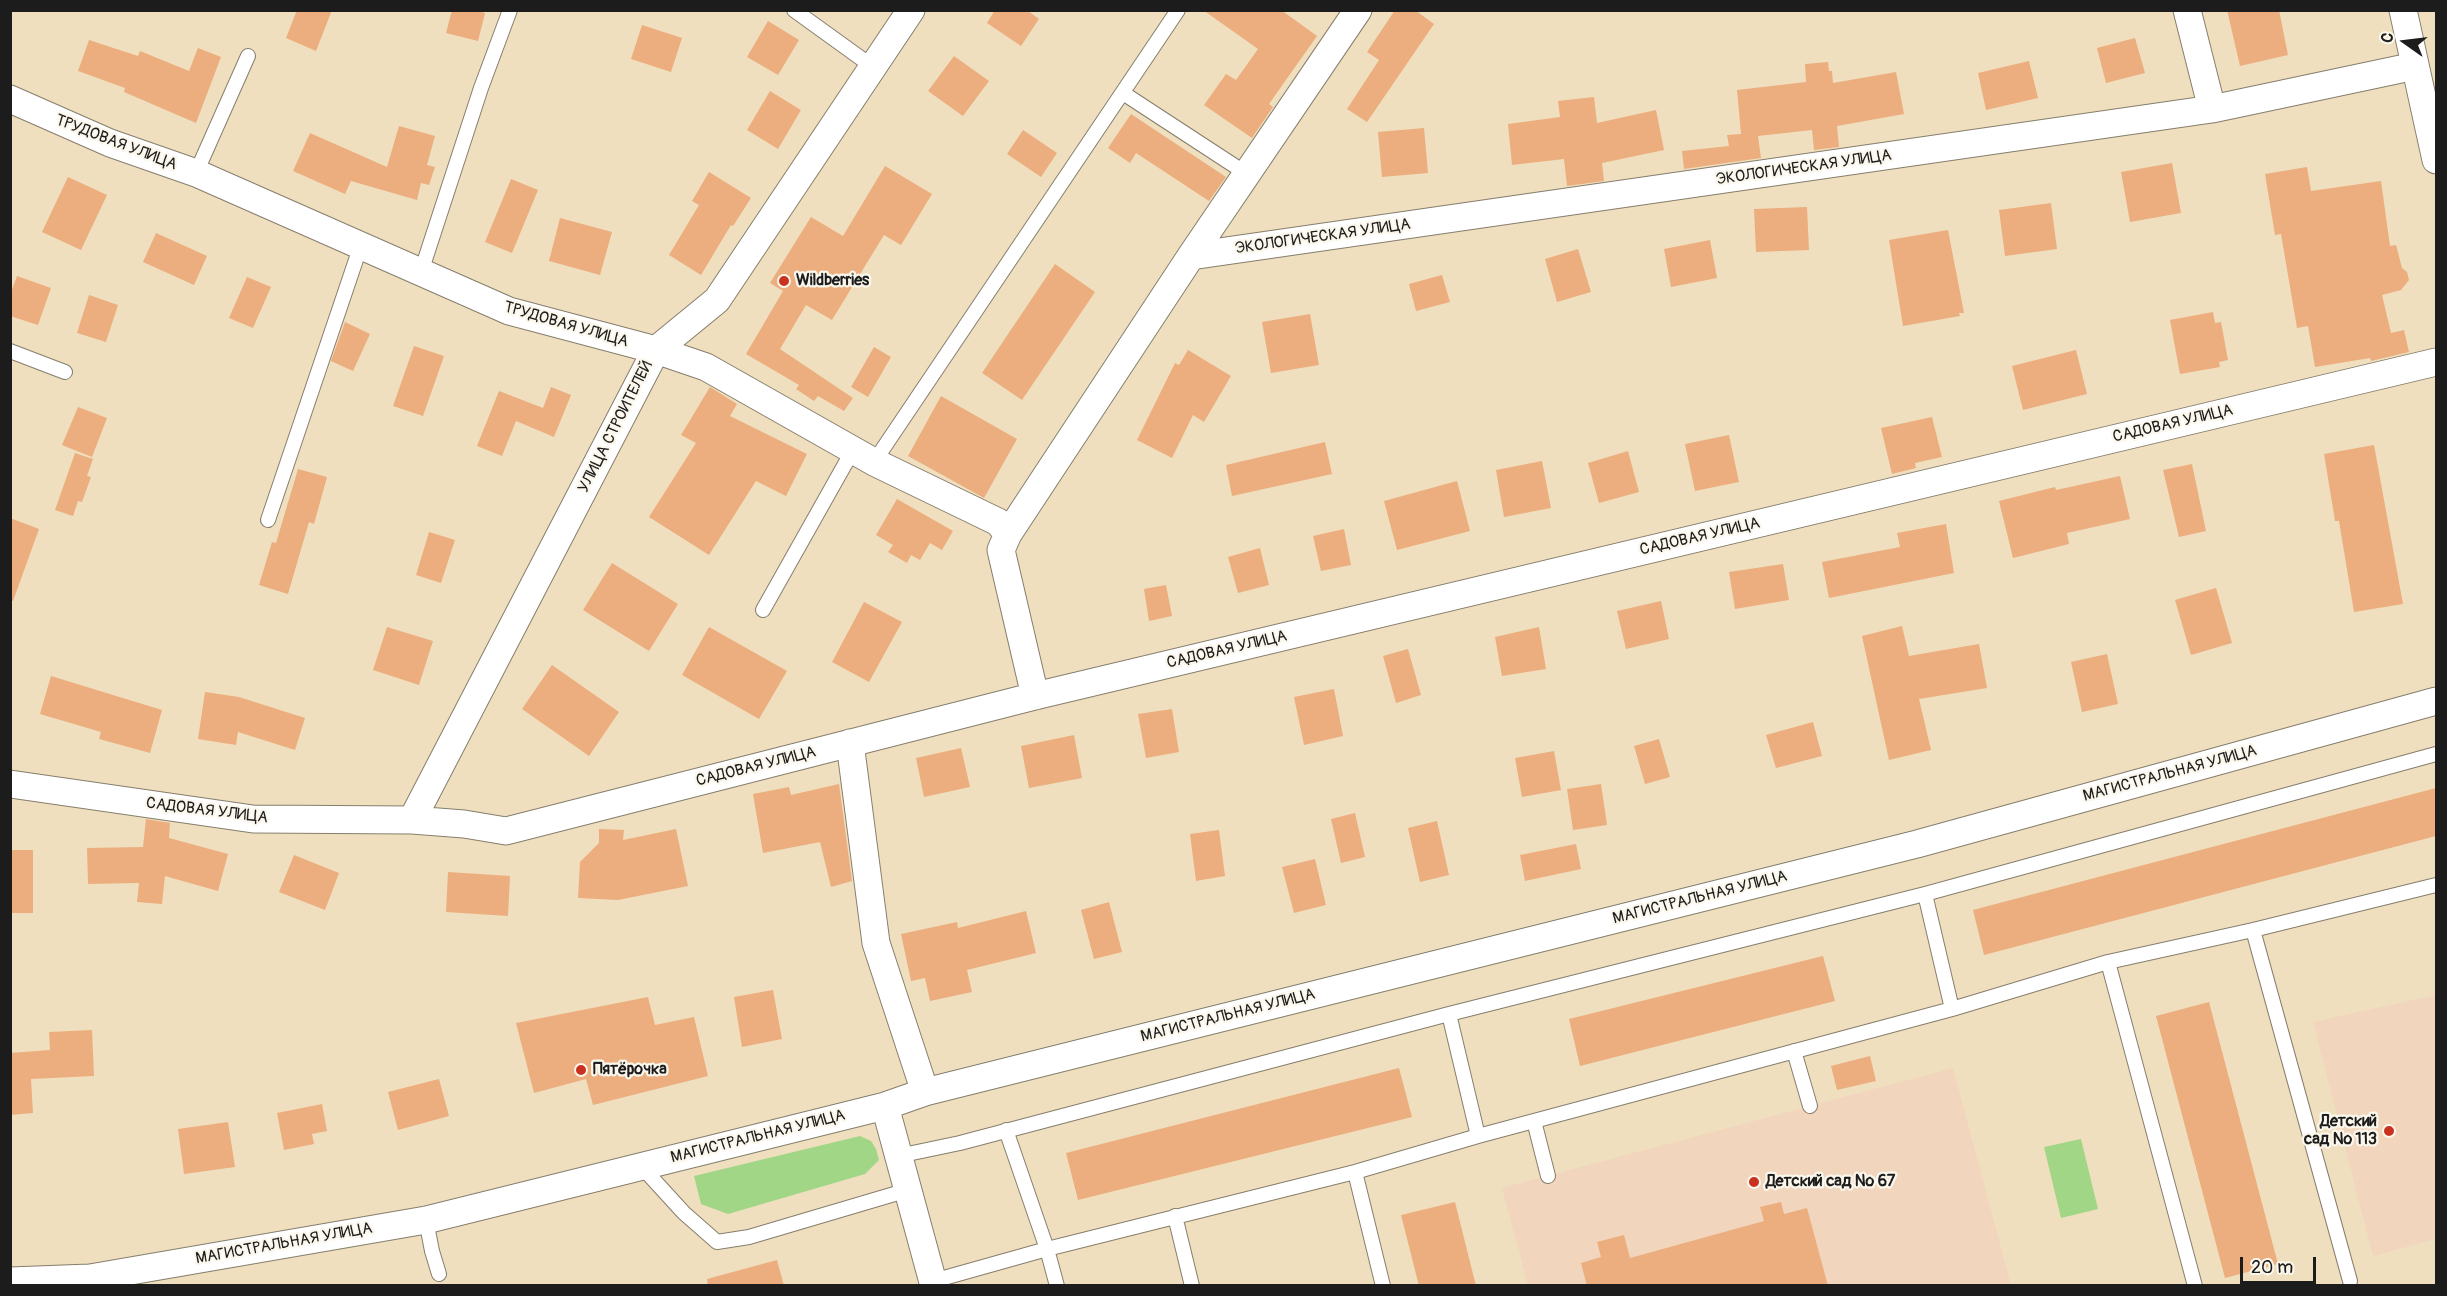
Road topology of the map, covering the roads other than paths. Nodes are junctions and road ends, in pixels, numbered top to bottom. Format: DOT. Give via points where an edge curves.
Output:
graph roads {
  1 [pos="510,10"];
  2 [pos="794,10"];
  3 [pos="911,10"];
  4 [pos="1179,10"];
  5 [pos="1358,10"];
  6 [pos="2187,10"];
  7 [pos="2403,10"];
  8 [pos="248,56"];
  9 [pos="2415,66"];
  10 [pos="873,67"];
  11 [pos="1123,93"];
  12 [pos="10,99"];
  13 [pos="2212,109"];
  14 [pos="2436,160"];
  15 [pos="196,173"];
  16 [pos="1247,174"];
  17 [pos="361,245"];
  18 [pos="1191,256"];
  19 [pos="421,272"];
  20 [pos="656,350"];
  21 [pos="10,351"];
  22 [pos="2436,362"];
  23 [pos="65,372"];
  24 [pos="863,456"];
  25 [pos="268,520"];
  26 [pos="1008,534"];
  27 [pos="763,610"];
  28 [pos="1035,696"];
  29 [pos="2436,701"];
  30 [pos="850,743"];
  31 [pos="2436,754"];
  32 [pos="10,784"];
  33 [pos="412,820"];
  34 [pos="2436,885"];
  35 [pos="1925,894"];
  36 [pos="2253,930"];
  37 [pos="2108,962"];
  38 [pos="1952,1009"];
  39 [pos="1449,1014"];
  40 [pos="1794,1051"];
  41 [pos="925,1092"];
  42 [pos="885,1106"];
  43 [pos="1810,1106"];
  44 [pos="1534,1121"];
  45 [pos="1006,1130"];
  46 [pos="1478,1136"];
  47 [pos="898,1156"];
  48 [pos="641,1166"];
  49 [pos="1355,1172"];
  50 [pos="1548,1176"];
  51 [pos="908,1190"];
  52 [pos="1175,1216"];
  53 [pos="426,1220"];
  54 [pos="1047,1249"];
  55 [pos="439,1274"];
  56 [pos="10,1281"];
  57 [pos="2350,1281"];
  58 [pos="934,1283"];
  59 [pos="1057,1286"];
  60 [pos="1192,1286"];
  61 [pos="1383,1286"];
  62 [pos="2195,1286"];
  1 -- 19 [label="lane"];
  2 -- 10 [label="lane"];
  3 -- 10 [label="street, УЛИЦА СТРОИТЕЛЕЙ"];
  4 -- 11 [label="lane"];
  5 -- 16 [label="street"];
  6 -- 13 [label="street"];
  7 -- 9 [label="street"];
  8 -- 15 [label="lane"];
  9 -- 13 [label="street, ЭКОЛОГИЧЕСКАЯ УЛИЦА"];
  9 -- 14 [label="street"];
  10 -- 20 [label="street, УЛИЦА СТРОИТЕЛЕЙ" via="717,300"];
  11 -- 16 [label="lane"];
  11 -- 24 [label="lane"];
  12 -- 15 [label="street, ТРУДОВАЯ УЛИЦА" via="110,143"];
  13 -- 18 [label="street, ЭКОЛОГИЧЕСКАЯ УЛИЦА"];
  15 -- 17 [label="street, ТРУДОВАЯ УЛИЦА"];
  16 -- 18 [label="street"];
  17 -- 19 [label="street, ТРУДОВАЯ УЛИЦА"];
  17 -- 25 [label="lane"];
  18 -- 26 [label="street"];
  19 -- 20 [label="street, ТРУДОВАЯ УЛИЦА" via="509,310"];
  20 -- 24 [label="street, ТРУДОВАЯ УЛИЦА" via="706,367"];
  20 -- 33 [label="street, УЛИЦА СТРОИТЕЛЕЙ"];
  21 -- 23 [label="lane"];
  22 -- 28 [label="street, САДОВАЯ УЛИЦА"];
  24 -- 26 [label="street, ТРУДОВАЯ УЛИЦА" via="998,522"];
  24 -- 27 [label="lane"];
  26 -- 28 [label="street" via="1001,550"];
  28 -- 30 [label="street, САДОВАЯ УЛИЦА"];
  29 -- 41 [label="street, МАГИСТРАЛЬНАЯ УЛИЦА" via="1917,843"];
  30 -- 33 [label="street, САДОВАЯ УЛИЦА" via="506,831"];
  30 -- 41 [label="street" via="876,943"];
  31 -- 35 [label="lane"];
  32 -- 33 [label="street, САДОВАЯ УЛИЦА" via="253,819"];
  34 -- 36 [label="lane"];
  35 -- 38 [label="lane"];
  35 -- 39 [label="lane"];
  36 -- 37 [label="lane"];
  36 -- 57 [label="lane"];
  37 -- 38 [label="lane"];
  37 -- 62 [label="lane"];
  38 -- 40 [label="lane"];
  39 -- 45 [label="lane"];
  39 -- 46 [label="lane"];
  40 -- 43 [label="lane"];
  40 -- 44 [label="lane"];
  41 -- 42 [label="street, МАГИСТРАЛЬНАЯ УЛИЦА"];
  42 -- 47 [label="street"];
  42 -- 48 [label="street, МАГИСТРАЛЬНАЯ УЛИЦА"];
  44 -- 46 [label="lane"];
  44 -- 50 [label="lane"];
  45 -- 47 [label="lane"];
  45 -- 54 [label="lane"];
  46 -- 49 [label="lane"];
  47 -- 51 [label="street"];
  48 -- 51 [label="lane" via="717,1242 748,1237"];
  48 -- 53 [label="street, МАГИСТРАЛЬНАЯ УЛИЦА"];
  49 -- 52 [label="lane"];
  49 -- 61 [label="lane"];
  51 -- 58 [label="street"];
  52 -- 54 [label="lane"];
  52 -- 60 [label="lane"];
  53 -- 55 [label="lane"];
  53 -- 56 [label="street, МАГИСТРАЛЬНАЯ УЛИЦА" via="90,1278"];
  54 -- 58 [label="lane"];
  54 -- 59 [label="lane"];
}
